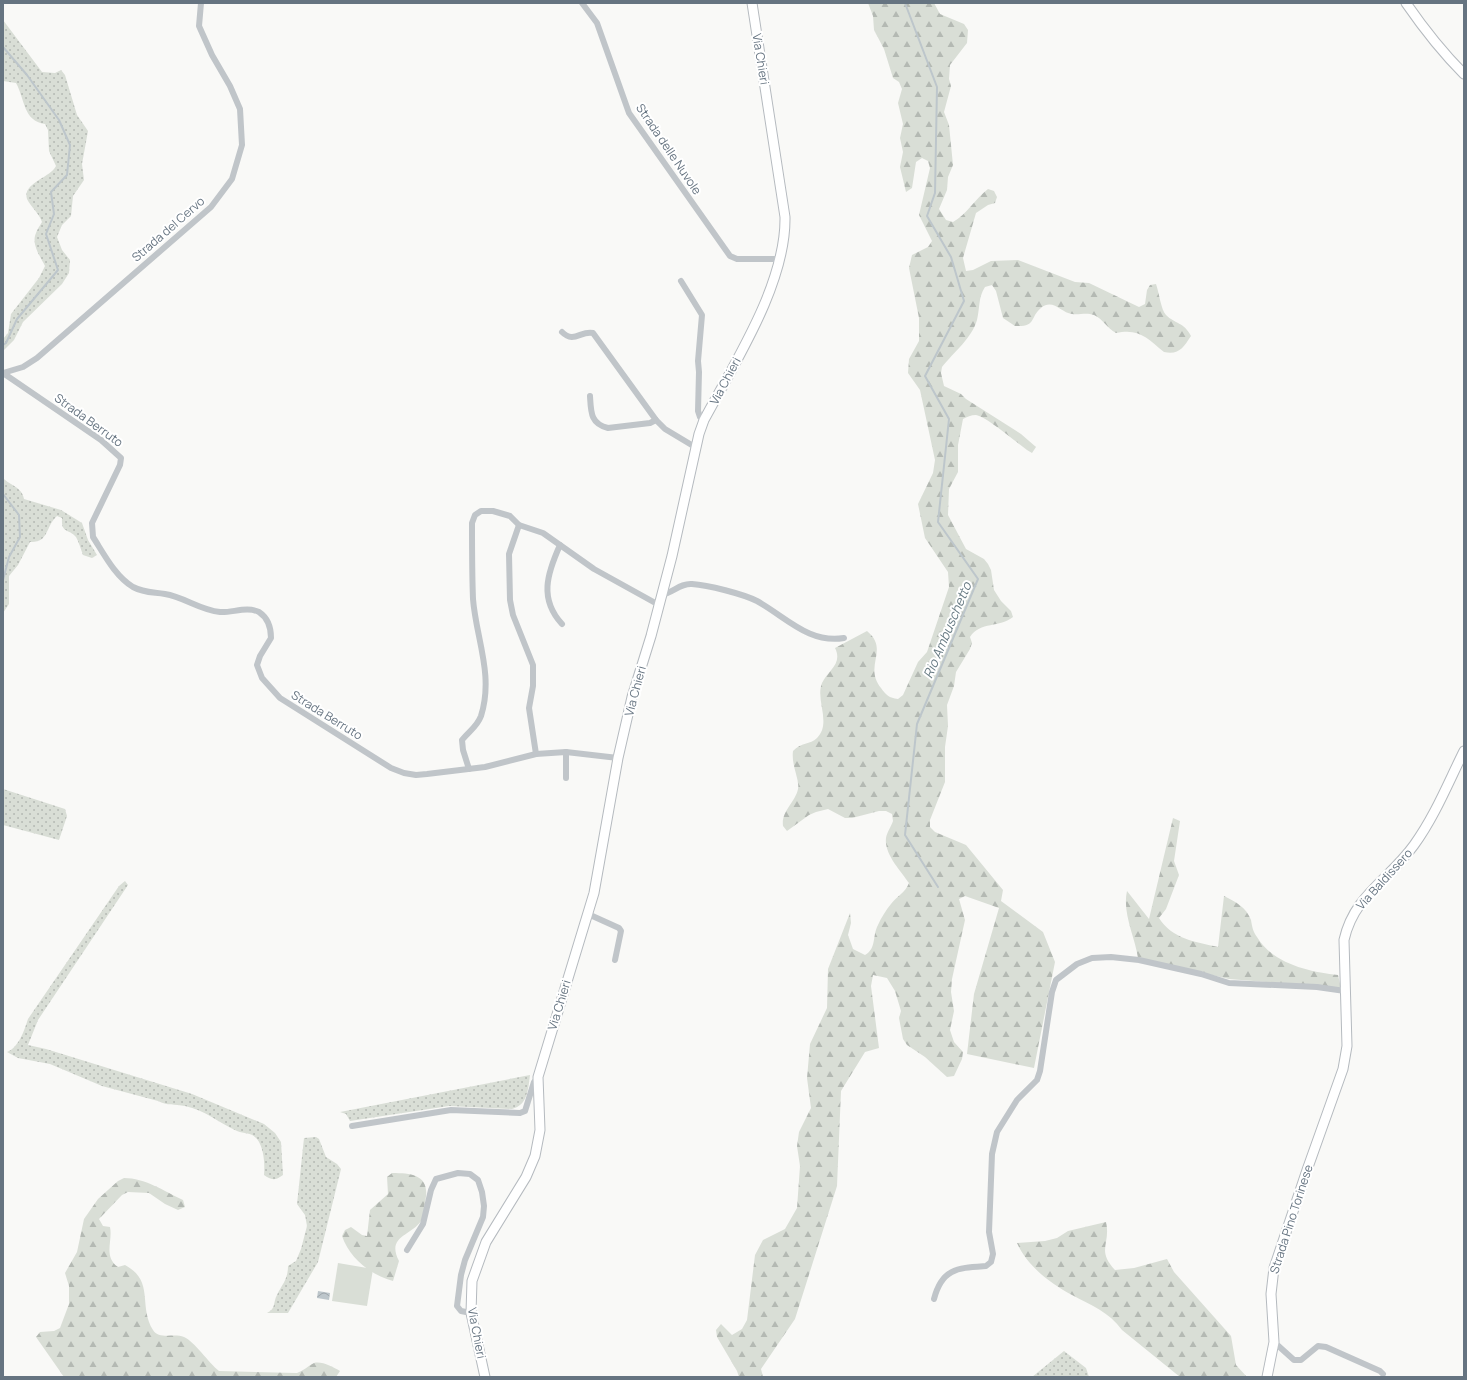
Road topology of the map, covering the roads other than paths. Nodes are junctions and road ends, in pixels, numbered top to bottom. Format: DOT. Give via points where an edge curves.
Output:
graph roads {
  1 [pos="201,3"];
  2 [pos="582,3"];
  3 [pos="752,3"];
  4 [pos="1406,3"];
  5 [pos="1464,74"];
  6 [pos="779,259"];
  7 [pos="682,281"];
  8 [pos="562,332"];
  9 [pos="3,373"];
  10 [pos="590,396"];
  11 [pos="656,420"];
  12 [pos="704,420"];
  13 [pos="695,447"];
  14 [pos="519,525"];
  15 [pos="560,545"];
  16 [pos="661,595"];
  17 [pos="659,605"];
  18 [pos="562,624"];
  19 [pos="844,638"];
  20 [pos="1464,751"];
  21 [pos="566,752"];
  22 [pos="536,754"];
  23 [pos="618,758"];
  24 [pos="469,768"];
  25 [pos="566,778"];
  26 [pos="588,914"];
  27 [pos="615,960"];
  28 [pos="1345,991"];
  29 [pos="538,1077"];
  30 [pos="1328,1111"];
  31 [pos="352,1126"];
  32 [pos="407,1250"];
  33 [pos="934,1300"];
  34 [pos="471,1313"];
  35 [pos="1274,1342"];
  36 [pos="1383,1374"];
  37 [pos="485,1377"];
  38 [pos="1267,1377"];
  1 -- 9 [label="street, Strada del Cervo" via="199,26 240,109 242,145 232,179 211,207 37,358 23,367"];
  2 -- 6 [label="street, Strada delle Nuvole" via="597,23 629,113 730,256 737,259"];
  3 -- 6 [label="street, Via Chieri" via="785,217 785,234"];
  4 -- 5 [label="street" via="1433,40"];
  6 -- 12 [label="street, Via Chieri" via="770,289 752,331"];
  7 -- 12 [label="street" via="702,315 698,361 698,411"];
  8 -- 11 [label="street" via="570,338 591,332 597,336"];
  9 -- 24 [label="street, Strada Berruto" via="118,454 120,465 91,530 93,537 120,576 146,593 165,594 212,610 228,612 249,609 259,612 269,624 271,634 257,665 262,678 287,704 327,726 391,768 416,775"];
  10 -- 11 [label="street" via="591,415 601,426 608,428 650,424"];
  11 -- 13 [label="street" via="665,429"];
  12 -- 13 [label="street, Via Chieri"];
  13 -- 16 [label="street, Via Chieri" via="680,522"];
  14 -- 15 [label="street" via="543,533"];
  14 -- 22 [label="street" via="509,554 510,600 532,665 533,686 529,708"];
  14 -- 24 [label="street" via="510,516 493,511 481,511 475,515 472,523 473,599 485,667 481,716 476,726 462,740"];
  15 -- 17 [label="street" via="594,568"];
  15 -- 18 [label="street" via="554,559 546,595 555,617"];
  16 -- 17 [label="street, Via Chieri"];
  16 -- 19 [label="street" via="684,584 724,590 756,600 812,636 833,640"];
  17 -- 23 [label="street, Via Chieri" via="634,686"];
  20 -- 28 [label="street, Via Baldissero" via="1444,796 1414,846 1372,888 1347,925 1344,940"];
  21 -- 22 [label="street, Strada Berruto"];
  21 -- 23 [label="street, Strada Berruto"];
  21 -- 25 [label="street"];
  22 -- 24 [label="street, Strada Berruto" via="485,767"];
  23 -- 26 [label="street, Via Chieri"];
  26 -- 27 [label="street" via="621,931"];
  26 -- 29 [label="street, Via Chieri"];
  28 -- 30 [label="street, Via Baldissero" via="1347,1046 1343,1069"];
  28 -- 33 [label="street" via="1317,987 1229,983 1147,962 1111,957 1092,958 1065,972 1056,980 1052,992 1037,1080 1017,1100 997,1132 992,1154 989,1232 993,1254 991,1262 986,1266 960,1268 948,1273 937,1289"];
  29 -- 31 [label="street" via="525,1111 520,1113 452,1110"];
  29 -- 34 [label="street, Via Chieri" via="540,1130 535,1156 526,1177 493,1230 478,1262 471,1287"];
  30 -- 35 [label="street, Strada Pino Torinese" via="1274,1268 1270,1294"];
  32 -- 34 [label="street" via="423,1224 436,1179 458,1172 470,1174 478,1180 482,1192 483,1217 464,1260 457,1303 461,1311"];
  34 -- 37 [label="street, Via Chieri"];
  35 -- 36 [label="street" via="1294,1360 1301,1360 1318,1346 1326,1347"];
  35 -- 38 [label="street, Strada Pino Torinese"];
}
